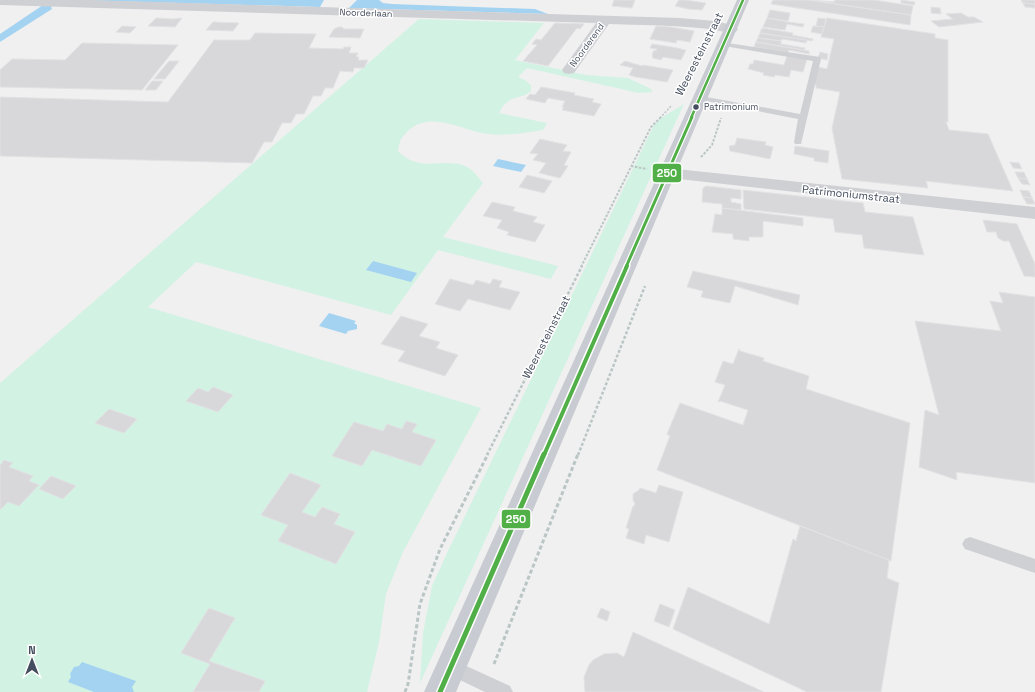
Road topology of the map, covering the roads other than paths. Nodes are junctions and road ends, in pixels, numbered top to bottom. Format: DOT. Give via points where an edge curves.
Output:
graph roads {
  1 [pos="743,0"];
  2 [pos="0,1"];
  3 [pos="605,20"];
  4 [pos="728,37"];
  5 [pos="569,70"];
  6 [pos="701,98"];
  7 [pos="803,117"];
  8 [pos="798,142"];
  9 [pos="667,174"];
  10 [pos="1035,213"];
  11 [pos="970,544"];
  12 [pos="1035,566"];
  13 [pos="451,667"];
  14 [pos="440,692"];
  15 [pos="504,692"];
  1 -- 4 [label="main road, Weeresteinstraat"];
  2 -- 3 [label="street, Noorderlaan"];
  3 -- 4 [label="street, Noorderlaan" via="715,25"];
  3 -- 5 [label="street, Noorderend"];
  4 -- 6 [label="main road, Weeresteinstraat"];
  4 -- 7 [label="lane, Weeresteinstraat" via="817,59"];
  6 -- 7 [label="lane, Weeresteinstraat"];
  6 -- 9 [label="main road, Weeresteinstraat"];
  7 -- 8 [label="lane"];
  9 -- 10 [label="street, Patrimoniumstraat"];
  9 -- 13 [label="main road, Weeresteinstraat"];
  11 -- 12 [label="lane"];
  13 -- 14 [label="main road, Weeresteinstraat"];
  13 -- 15 [label="lane"];
}
